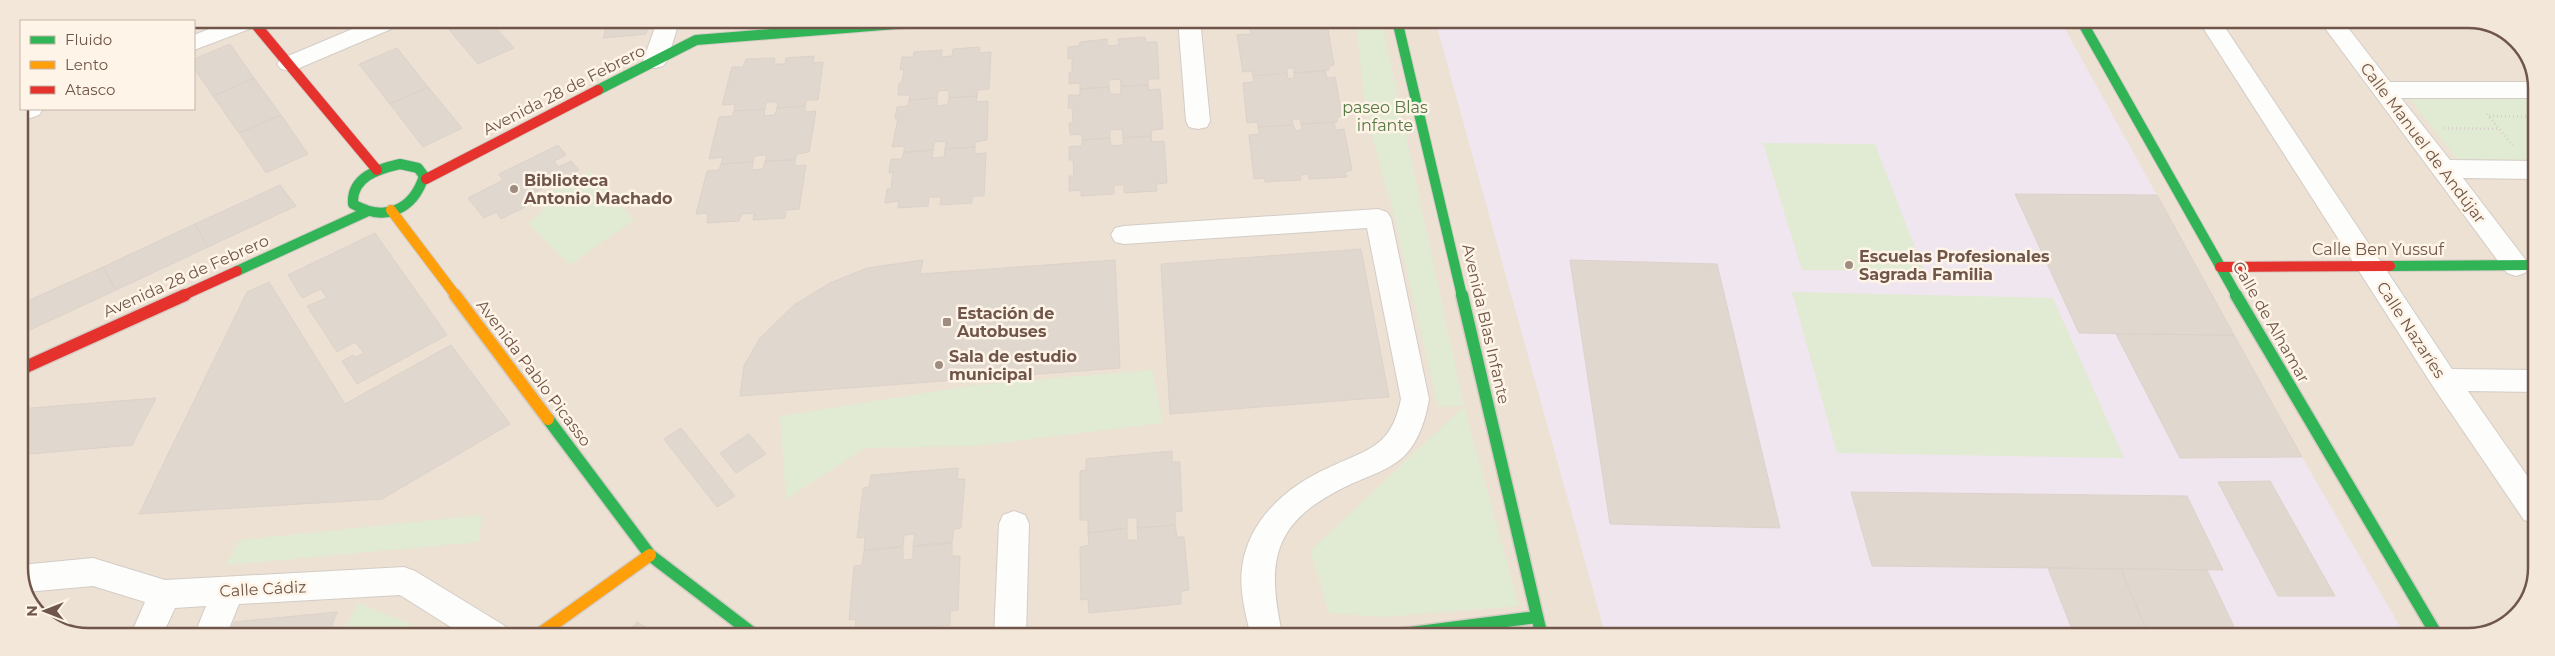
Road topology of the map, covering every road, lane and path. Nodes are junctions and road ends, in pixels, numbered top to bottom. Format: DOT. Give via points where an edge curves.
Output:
graph roads {
  1 [pos="230,28"];
  2 [pos="259,28"];
  3 [pos="374,28"];
  4 [pos="666,28"];
  5 [pos="846,28"];
  6 [pos="1190,28"];
  7 [pos="1400,28"];
  8 [pos="2086,28"];
  9 [pos="2214,28"];
  10 [pos="2336,28"];
  11 [pos="195,43"];
  12 [pos="655,61"];
  13 [pos="289,64"];
  14 [pos="2466,89"];
  15 [pos="2383,90"];
  16 [pos="2527,90"];
  17 [pos="2489,116"];
  18 [pos="2527,117"];
  19 [pos="1198,121"];
  20 [pos="2413,128"];
  21 [pos="2499,129"];
  22 [pos="2527,162"];
  23 [pos="377,170"];
  24 [pos="2445,170"];
  25 [pos="2527,170"];
  26 [pos="426,179"];
  27 [pos="384,215"];
  28 [pos="1124,235"];
  29 [pos="2368,265"];
  30 [pos="2526,265"];
  31 [pos="2220,267"];
  32 [pos="28,366"];
  33 [pos="2444,380"];
  34 [pos="2528,381"];
  35 [pos="2528,498"];
  36 [pos="1014,524"];
  37 [pos="650,555"];
  38 [pos="30,581"];
  39 [pos="228,592"];
  40 [pos="165,594"];
  41 [pos="1537,617"];
  42 [pos="150,628"];
  43 [pos="213,628"];
  44 [pos="480,628"];
  45 [pos="548,628"];
  46 [pos="746,628"];
  47 [pos="1010,628"];
  48 [pos="1266,628"];
  49 [pos="1450,628"];
  50 [pos="1540,628"];
  51 [pos="2433,628"];
  1 -- 11 [label="street"];
  2 -- 13 [label="street"];
  3 -- 13 [label="street"];
  4 -- 12 [label="street"];
  5 -- 12 [label="street, Avenida 28 de Febrero" via="696,40"];
  6 -- 19 [label="street"];
  7 -- 41 [label="street, Avenida Blas Infante"];
  8 -- 31 [label="street, Calle de Alhamar"];
  9 -- 29 [label="street, Calle Nazaríes"];
  10 -- 15 [label="street, Calle Manuel de Andújar"];
  12 -- 26 [label="street, Avenida 28 de Febrero"];
  13 -- 23 [label="street"];
  14 -- 15 [label="street"];
  14 -- 16 [label="street"];
  14 -- 17 [label="path"];
  15 -- 20 [label="street, Calle Manuel de Andújar"];
  17 -- 18 [label="path"];
  17 -- 21 [label="path"];
  20 -- 21 [label="path"];
  20 -- 24 [label="street, Calle Manuel de Andújar"];
  21 -- 22 [label="path"];
  23 -- 26 [label="street" via="410,165 424,172"];
  23 -- 27 [label="street, Avenida Pablo Picasso" via="358,183 351,197 358,209"];
  24 -- 25 [label="street"];
  24 -- 30 [label="street, Calle Manuel de Andújar"];
  26 -- 27 [label="street, Avenida 28 de Febrero" via="420,193"];
  27 -- 32 [label="street, Avenida 28 de Febrero"];
  27 -- 37 [label="street, Avenida Pablo Picasso"];
  28 -- 48 [label="street" via="1378,218 1415,399 1411,418 1393,449 1371,464 1319,486 1282,513 1266,539 1258,568"];
  29 -- 30 [label="street, Calle Ben Yussuf"];
  29 -- 31 [label="street, Calle Ben Yussuf"];
  29 -- 33 [label="street, Calle Nazaríes"];
  31 -- 51 [label="street, Calle de Alhamar"];
  33 -- 34 [label="street"];
  33 -- 35 [label="street, Calle Nazaríes"];
  36 -- 47 [label="street"];
  37 -- 45 [label="street"];
  37 -- 46 [label="street, Avenida Pablo Picasso"];
  38 -- 40 [label="street, Calle Cádiz" via="92,572"];
  39 -- 40 [label="street, Calle Cádiz"];
  39 -- 43 [label="street"];
  39 -- 44 [label="street, Calle Cádiz" via="404,580"];
  40 -- 42 [label="street"];
  41 -- 49 [label="street"];
  41 -- 50 [label="street, Avenida Blas Infante"];
}
